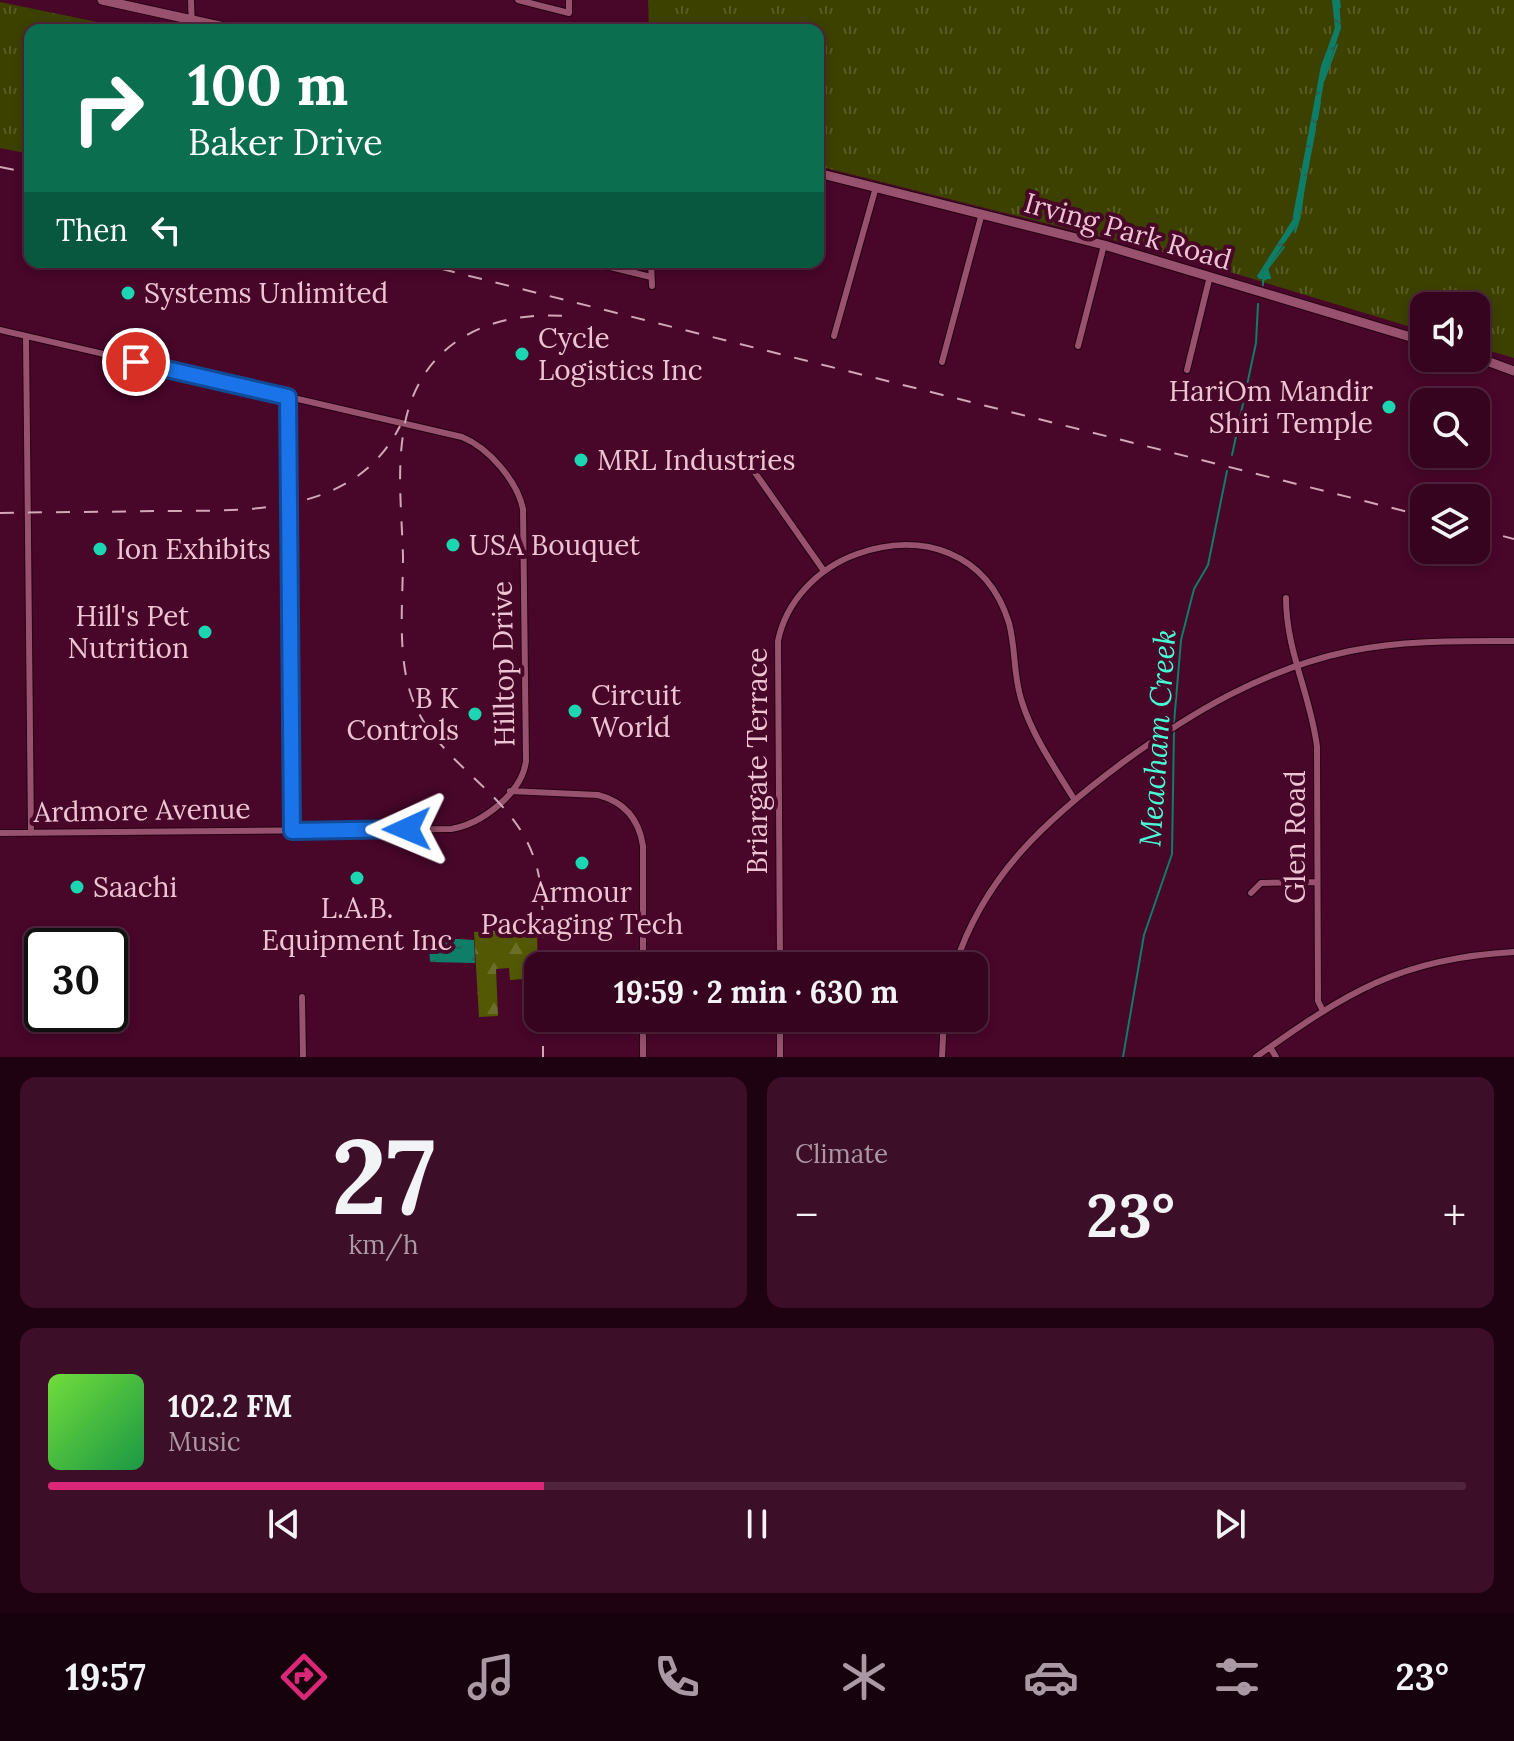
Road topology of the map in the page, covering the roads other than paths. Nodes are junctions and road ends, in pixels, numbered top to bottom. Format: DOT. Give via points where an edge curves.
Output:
graph roads {
  1 [pos="102,0"];
  2 [pos="191,0"];
  3 [pos="518,0"];
  4 [pos="569,0"];
  5 [pos="191,19"];
  6 [pos="191,24"];
  7 [pos="212,24"];
  8 [pos="824,174"];
  9 [pos="876,187"];
  10 [pos="982,213"];
  11 [pos="1104,245"];
  12 [pos="614,268"];
  13 [pos="651,268"];
  14 [pos="1210,276"];
  15 [pos="651,277"];
  16 [pos="652,286"];
  17 [pos="0,330"];
  18 [pos="26,336"];
  19 [pos="834,336"];
  20 [pos="1410,337"];
  21 [pos="1078,346"];
  22 [pos="942,362"];
  23 [pos="1490,362"];
  24 [pos="1187,370"];
  25 [pos="1514,371"];
  26 [pos="288,397"];
  27 [pos="749,464"];
  28 [pos="824,571"];
  29 [pos="1286,598"];
  30 [pos="1514,641"];
  31 [pos="1295,667"];
  32 [pos="510,791"];
  33 [pos="1074,799"];
  34 [pos="292,831"];
  35 [pos="0,833"];
  36 [pos="31,833"];
  37 [pos="1317,882"];
  38 [pos="1251,893"];
  39 [pos="643,952"];
  40 [pos="780,952"];
  41 [pos="960,952"];
  42 [pos="1514,952"];
  43 [pos="302,997"];
  44 [pos="1322,1009"];
  45 [pos="643,1032"];
  46 [pos="780,1032"];
  47 [pos="943,1032"];
  48 [pos="1270,1047"];
  49 [pos="303,1057"];
  50 [pos="643,1057"];
  51 [pos="780,1057"];
  52 [pos="942,1057"];
  53 [pos="1256,1057"];
  54 [pos="1276,1057"];
  1 -- 5 [label="main road"];
  2 -- 5 [label="street"];
  3 -- 4 [label="street" via="569,13"];
  5 -- 6 [label="street"];
  5 -- 7 [label="main road"];
  8 -- 9 [label="main road, Irving Park Road"];
  9 -- 10 [label="main road, Irving Park Road"];
  9 -- 19 [label="street"];
  10 -- 11 [label="main road, Irving Park Road"];
  10 -- 22 [label="street"];
  11 -- 14 [label="main road, Irving Park Road"];
  11 -- 21 [label="street"];
  12 -- 15 [label="street"];
  13 -- 15 [label="street"];
  14 -- 20 [label="main road, Irving Park Road"];
  14 -- 24 [label="street"];
  15 -- 16 [label="street"];
  17 -- 18 [label="street"];
  18 -- 26 [label="street"];
  18 -- 36 [label="street"];
  23 -- 25 [label="main road"];
  26 -- 32 [label="street, Hilltop Drive" via="462,437 486,452 516,491 524,516 526,761"];
  26 -- 34 [label="street"];
  27 -- 28 [label="street"];
  28 -- 33 [label="street" via="844,559 899,543 954,555 987,581 1009,624 1027,716"];
  28 -- 40 [label="street, Briargate Terrace" via="794,601 778,641"];
  29 -- 31 [label="street, Glen Road"];
  30 -- 31 [label="street" via="1400,644"];
  31 -- 33 [label="street" via="1242,687 1176,725"];
  31 -- 37 [label="street, Glen Road" via="1317,747"];
  32 -- 34 [label="street, Ardmore Avenue" via="467,827"];
  32 -- 39 [label="street" via="598,795 631,814 643,846"];
  33 -- 41 [label="street" via="1029,839 995,882"];
  34 -- 36 [label="street, Ardmore Avenue"];
  35 -- 36 [label="street, Ardmore Avenue"];
  37 -- 38 [label="street" via="1261,883"];
  37 -- 44 [label="street, Glen Road"];
  42 -- 44 [label="street" via="1422,964"];
  43 -- 49 [label="street"];
  44 -- 48 [label="street"];
  45 -- 50 [label="street"];
  46 -- 51 [label="street"];
  47 -- 52 [label="street"];
  48 -- 53 [label="street"];
  48 -- 54 [label="street"];
}
